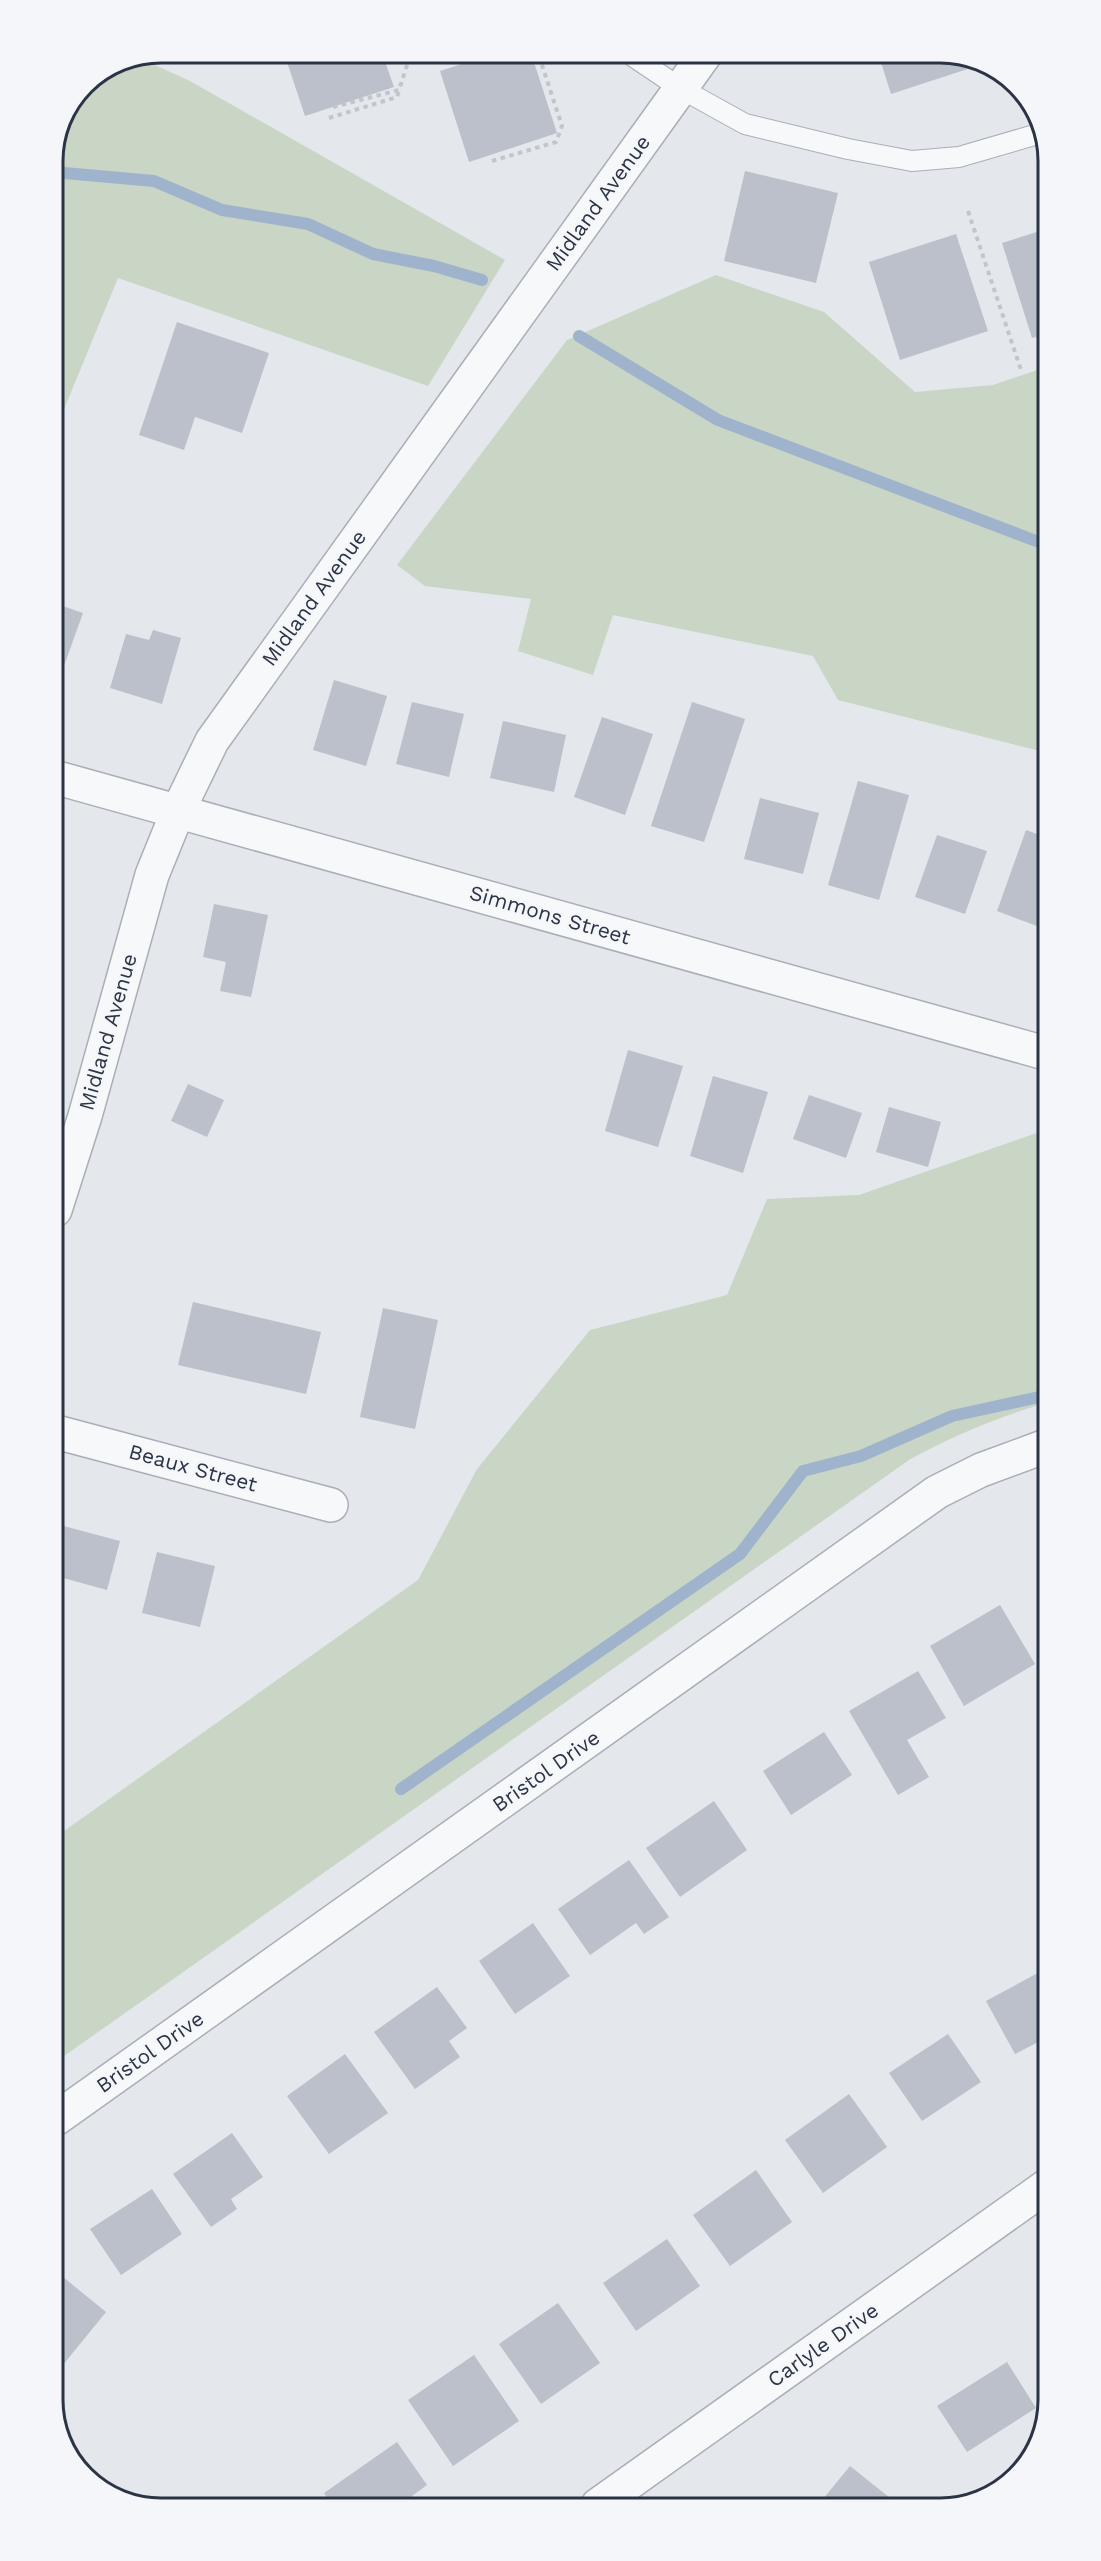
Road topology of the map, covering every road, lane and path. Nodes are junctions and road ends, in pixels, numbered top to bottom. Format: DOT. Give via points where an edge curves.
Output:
graph roads {
  1 [pos="408,63"];
  2 [pos="541,63"];
  3 [pos="643,63"];
  4 [pos="699,63"];
  5 [pos="680,88"];
  6 [pos="399,90"];
  7 [pos="333,107"];
  8 [pos="329,118"];
  9 [pos="1034,135"];
  10 [pos="492,161"];
  11 [pos="968,211"];
  12 [pos="1022,373"];
  13 [pos="63,779"];
  14 [pos="178,811"];
  15 [pos="1038,1051"];
  16 [pos="63,1184"];
  17 [pos="63,1434"];
  18 [pos="1038,1449"];
  19 [pos="331,1505"];
  20 [pos="63,2114"];
  21 [pos="1038,2193"];
  22 [pos="641,2492"];
  23 [pos="621,2498"];
  1 -- 6 [label="path"];
  2 -- 10 [label="path" via="562,126 556,142"];
  3 -- 5 [label="lane"];
  4 -- 5 [label="street, Midland Avenue"];
  5 -- 9 [label="lane" via="745,124 912,161 959,157"];
  5 -- 14 [label="street, Midland Avenue" via="212,741"];
  6 -- 7 [label="path"];
  6 -- 8 [label="path" via="397,97"];
  11 -- 12 [label="path"];
  13 -- 14 [label="street, Simmons Street"];
  14 -- 15 [label="street, Simmons Street"];
  14 -- 16 [label="street, Midland Avenue" via="152,875"];
  17 -- 19 [label="street, Beaux Street"];
  18 -- 20 [label="street, Bristol Drive" via="937,1492"];
  21 -- 22 [label="street, Carlyle Drive"];
  22 -- 23 [label="street, Carlyle Drive"];
}
